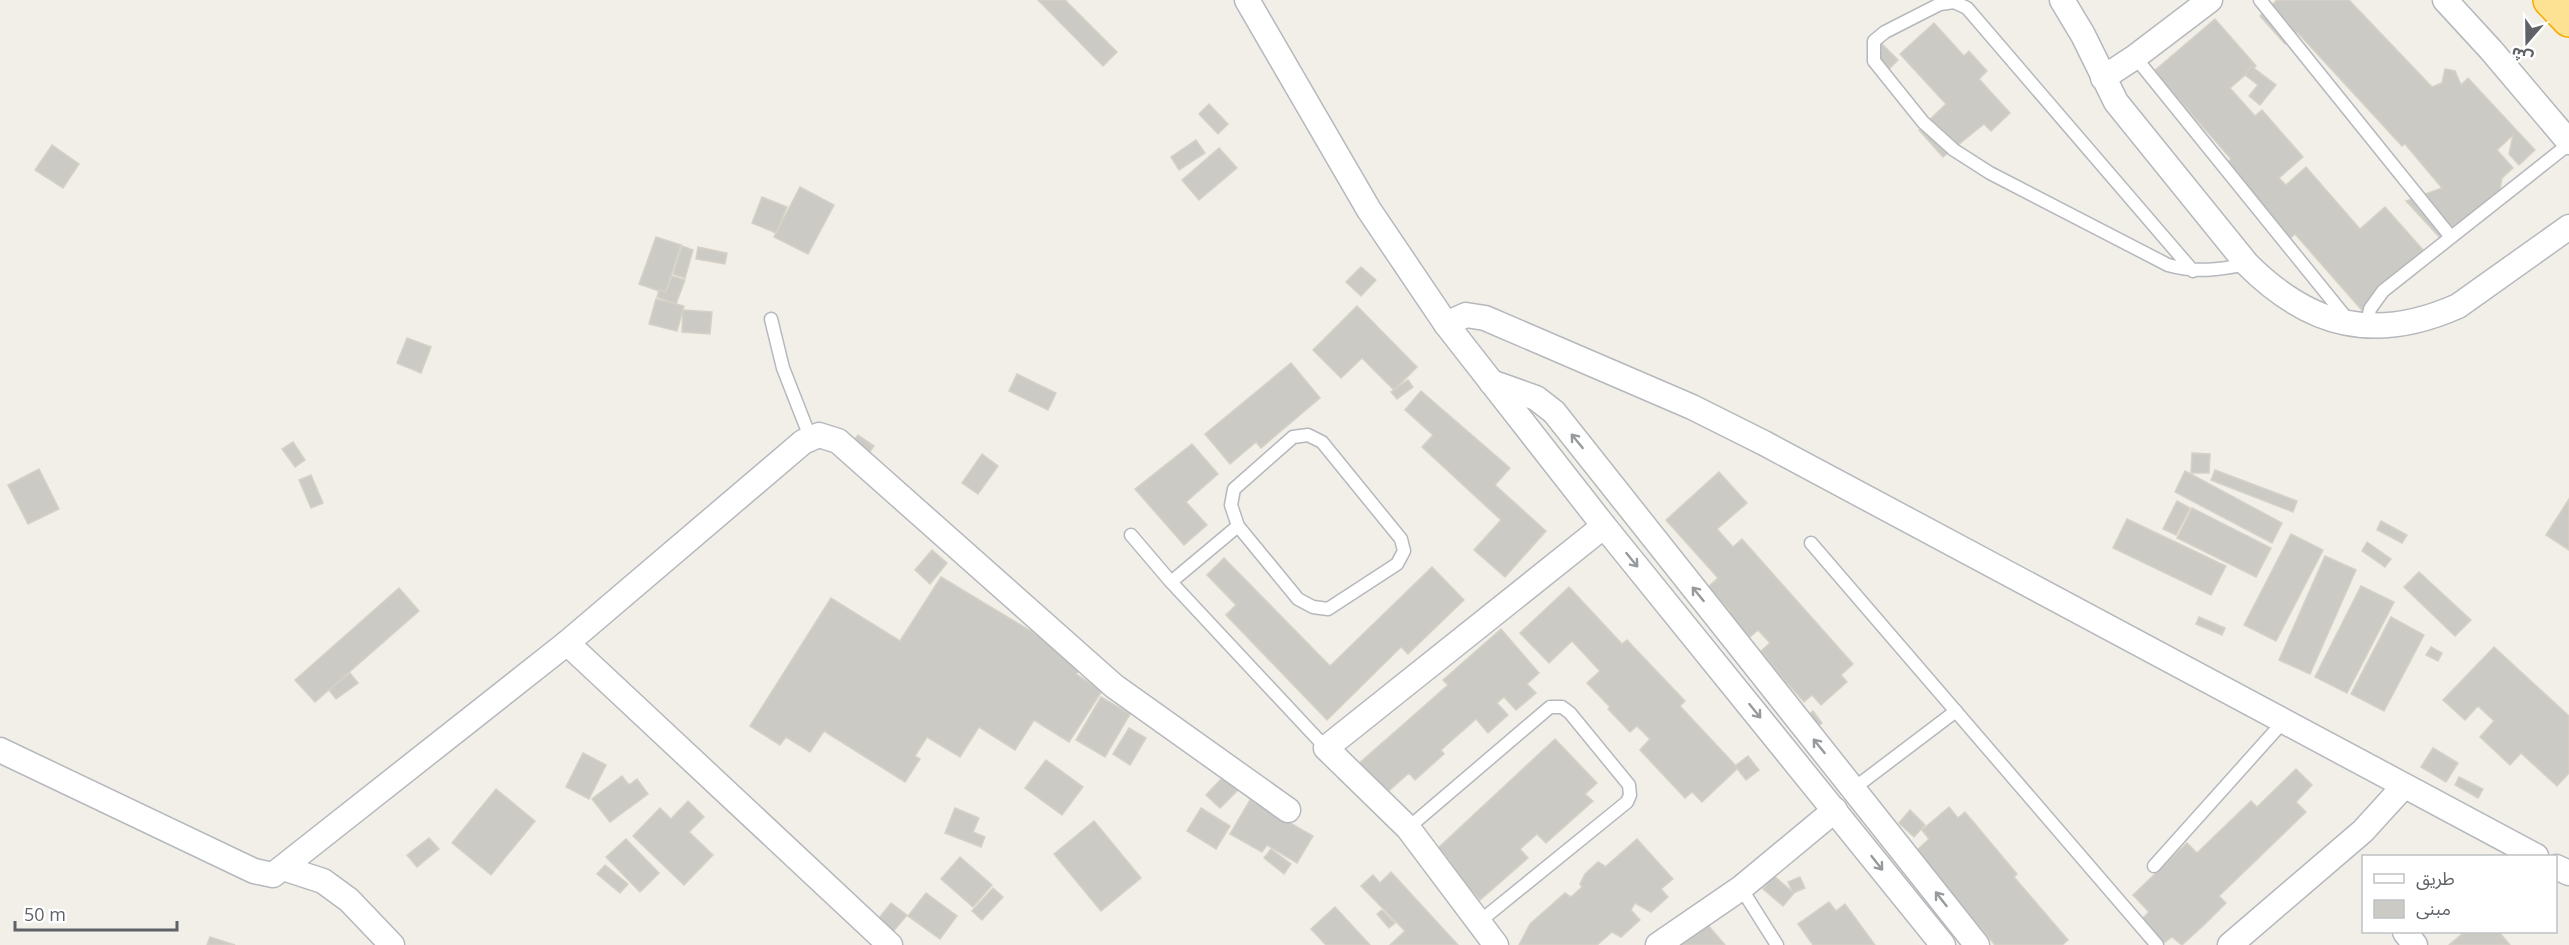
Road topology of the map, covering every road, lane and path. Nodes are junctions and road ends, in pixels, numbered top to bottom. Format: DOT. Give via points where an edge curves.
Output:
graph roads {
  1 [pos="1247,0"];
  2 [pos="2062,0"];
  3 [pos="2210,0"];
  4 [pos="2260,0"];
  5 [pos="2445,0"];
  6 [pos="2550,0"];
  7 [pos="2569,20"];
  8 [pos="2135,57"];
  9 [pos="2103,78"];
  10 [pos="2569,143"];
  11 [pos="2569,226"];
  12 [pos="2451,237"];
  13 [pos="2247,264"];
  14 [pos="2193,271"];
  15 [pos="771,319"];
  16 [pos="1446,324"];
  17 [pos="2359,325"];
  18 [pos="1491,382"];
  19 [pos="810,437"];
  20 [pos="1238,526"];
  21 [pos="1604,526"];
  22 [pos="1131,535"];
  23 [pos="1811,543"];
  24 [pos="1171,582"];
  25 [pos="567,643"];
  26 [pos="1956,711"];
  27 [pos="2283,722"];
  28 [pos="1326,748"];
  29 [pos="0,750"];
  30 [pos="2403,787"];
  31 [pos="1853,789"];
  32 [pos="1288,810"];
  33 [pos="1835,810"];
  34 [pos="1408,828"];
  35 [pos="2534,855"];
  36 [pos="2154,866"];
  37 [pos="283,868"];
  38 [pos="1741,888"];
  39 [pos="1479,922"];
  40 [pos="2406,933"];
  41 [pos="392,945"];
  42 [pos="890,945"];
  43 [pos="1496,945"];
  44 [pos="1658,945"];
  45 [pos="1778,945"];
  46 [pos="1943,945"];
  47 [pos="1977,945"];
  48 [pos="2157,945"];
  49 [pos="2230,945"];
  50 [pos="2415,945"];
  1 -- 16 [label="street" via="1369,210"];
  2 -- 9 [label="street"];
  3 -- 8 [label="street"];
  4 -- 12 [label="lane"];
  5 -- 10 [label="street"];
  6 -- 7 [label="highway"];
  8 -- 9 [label="street"];
  8 -- 17 [label="lane"];
  9 -- 13 [label="street" via="2116,102"];
  10 -- 12 [label="lane"];
  11 -- 17 [label="street" via="2458,306 2417,321"];
  12 -- 17 [label="lane" via="2383,291"];
  13 -- 14 [label="lane"];
  13 -- 17 [label="street" via="2289,301"];
  14 -- 14 [label="lane" via="2156,260 1954,150 1923,122 1878,67 1872,55 1874,41 1940,4 1954,2 1966,8"];
  15 -- 19 [label="lane" via="783,368"];
  16 -- 18 [label="street"];
  16 -- 27 [label="street" via="1466,315 1485,318 1692,407"];
  18 -- 21 [label="street"];
  31 -- 18 [label="street, one-way" via="1554,412 1536,398"];
  19 -- 25 [label="street"];
  19 -- 32 [label="street" via="828,436 838,441 1114,686"];
  20 -- 20 [label="lane" via="1298,600 1313,607 1328,609 1397,564 1404,550 1401,539 1322,442 1308,435 1293,437 1234,489 1231,505"];
  20 -- 24 [label="lane"];
  21 -- 28 [label="street"];
  21 -- 33 [label="street, one-way"];
  22 -- 24 [label="lane"];
  23 -- 26 [label="lane"];
  24 -- 28 [label="lane"];
  25 -- 37 [label="street"];
  25 -- 42 [label="street"];
  26 -- 31 [label="lane"];
  26 -- 48 [label="lane"];
  27 -- 30 [label="street"];
  27 -- 36 [label="lane"];
  28 -- 34 [label="street"];
  29 -- 37 [label="street" via="255,871 273,874"];
  30 -- 35 [label="street"];
  30 -- 49 [label="street" via="2363,831"];
  47 -- 31 [label="street, one-way"];
  33 -- 38 [label="street"];
  33 -- 46 [label="street, one-way"];
  34 -- 39 [label="street"];
  34 -- 39 [label="lane" via="1550,707 1562,707 1570,713 1629,785 1627,802"];
  37 -- 41 [label="street" via="323,881 349,900"];
  38 -- 44 [label="street"];
  38 -- 45 [label="lane"];
  39 -- 43 [label="street"];
  40 -- 50 [label="street"];
}
